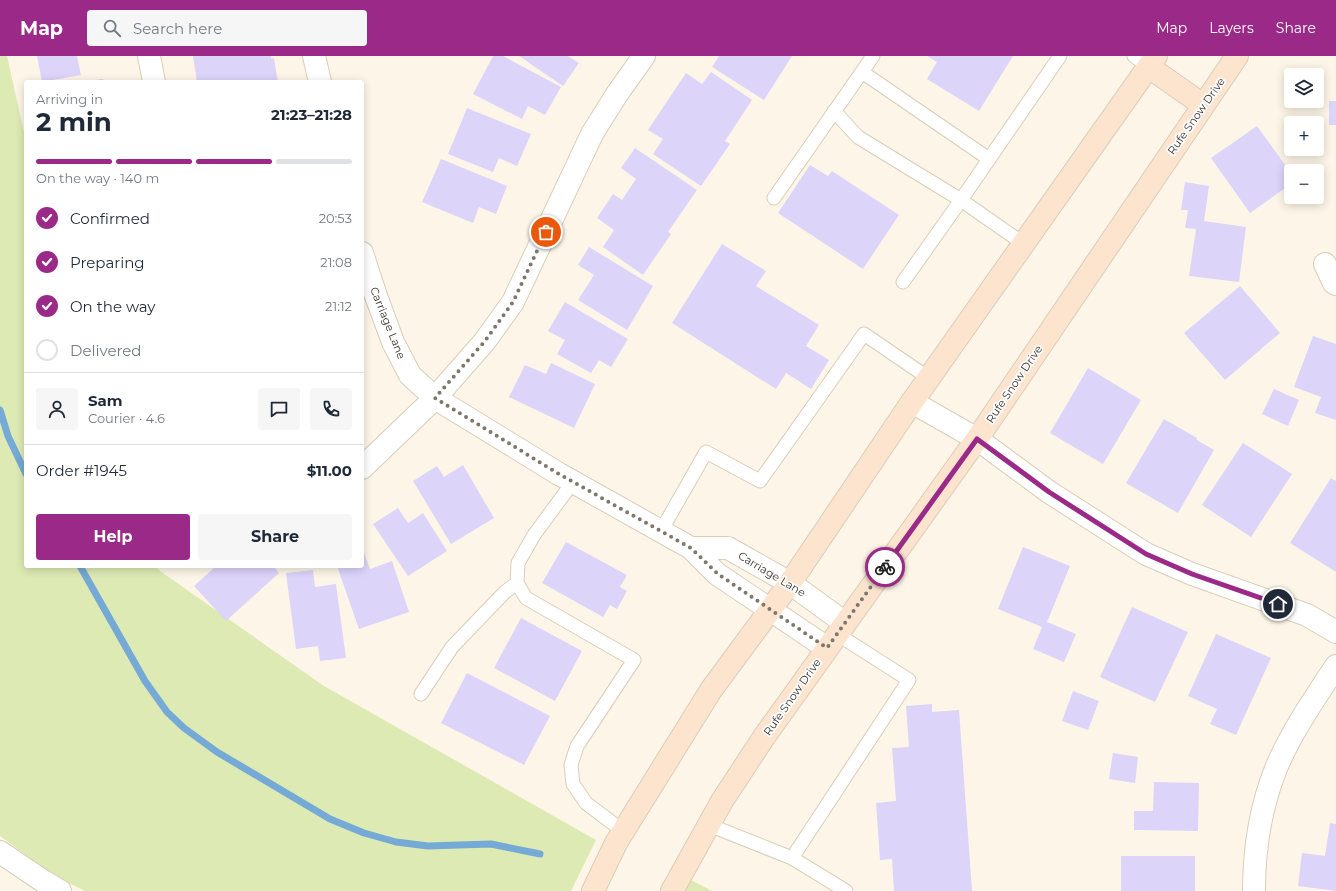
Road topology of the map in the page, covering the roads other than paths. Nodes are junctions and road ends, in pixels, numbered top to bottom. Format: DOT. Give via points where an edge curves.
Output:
graph roads {
  1 [pos="149,56"];
  2 [pos="314,56"];
  3 [pos="644,56"];
  4 [pos="873,56"];
  5 [pos="1060,56"];
  6 [pos="1237,56"];
  7 [pos="1146,60"];
  8 [pos="862,72"];
  9 [pos="154,80"];
  10 [pos="320,80"];
  11 [pos="1203,105"];
  12 [pos="834,111"];
  13 [pos="989,158"];
  14 [pos="774,198"];
  15 [pos="961,200"];
  16 [pos="1024,244"];
  17 [pos="364,259"];
  18 [pos="1325,264"];
  19 [pos="903,282"];
  20 [pos="1336,284"];
  21 [pos="930,378"];
  22 [pos="435,398"];
  23 [pos="912,402"];
  24 [pos="977,439"];
  25 [pos="364,466"];
  26 [pos="573,482"];
  27 [pos="661,531"];
  28 [pos="691,548"];
  29 [pos="517,583"];
  30 [pos="790,583"];
  31 [pos="770,609"];
  32 [pos="1336,632"];
  33 [pos="836,635"];
  34 [pos="1336,666"];
  35 [pos="421,694"];
  36 [pos="709,825"];
  37 [pos="623,831"];
  38 [pos="0,852"];
  39 [pos="792,858"];
  40 [pos="60,891"];
  41 [pos="593,891"];
  42 [pos="672,891"];
  43 [pos="846,891"];
  44 [pos="1254,891"];
  1 -- 9 [label="street"];
  2 -- 10 [label="street"];
  3 -- 22 [label="street" via="592,134 513,302 485,341"];
  4 -- 8 [label="lane"];
  5 -- 13 [label="lane"];
  6 -- 11 [label="main road, Rufe Snow Drive"];
  7 -- 11 [label="main road"];
  7 -- 16 [label="main road"];
  8 -- 12 [label="lane"];
  8 -- 13 [label="lane"];
  11 -- 24 [label="main road, Rufe Snow Drive"];
  12 -- 14 [label="lane"];
  12 -- 15 [label="lane" via="858,137"];
  13 -- 15 [label="lane"];
  15 -- 16 [label="lane"];
  15 -- 19 [label="lane"];
  16 -- 21 [label="main road"];
  17 -- 22 [label="street, Carriage Lane" via="393,342 410,375"];
  18 -- 20 [label="street"];
  21 -- 23 [label="main road"];
  21 -- 27 [label="lane" via="864,334 760,481 706,452"];
  22 -- 25 [label="street"];
  22 -- 26 [label="street, Carriage Lane"];
  23 -- 24 [label="street"];
  23 -- 30 [label="main road"];
  24 -- 32 [label="street" via="1049,492 1146,554 1192,574 1307,615"];
  24 -- 33 [label="main road, Rufe Snow Drive"];
  26 -- 27 [label="street, Carriage Lane"];
  26 -- 29 [label="lane" via="534,535 518,563"];
  27 -- 28 [label="street, Carriage Lane"];
  28 -- 30 [label="street, Carriage Lane" via="728,548"];
  28 -- 31 [label="street, Carriage Lane" via="718,574"];
  29 -- 35 [label="lane" via="505,592 452,647"];
  29 -- 37 [label="lane" via="526,598 634,660 577,746 571,765 573,784 586,803"];
  30 -- 31 [label="main road"];
  30 -- 33 [label="street, Carriage Lane"];
  31 -- 33 [label="street, Carriage Lane"];
  31 -- 37 [label="main road" via="711,690"];
  33 -- 36 [label="main road, Rufe Snow Drive" via="764,737"];
  33 -- 39 [label="lane" via="909,680"];
  34 -- 44 [label="street" via="1277,765 1265,801 1256,845"];
  36 -- 39 [label="lane"];
  36 -- 42 [label="main road, Rufe Snow Drive"];
  37 -- 41 [label="main road"];
  38 -- 40 [label="street"];
  39 -- 43 [label="lane"];
}
